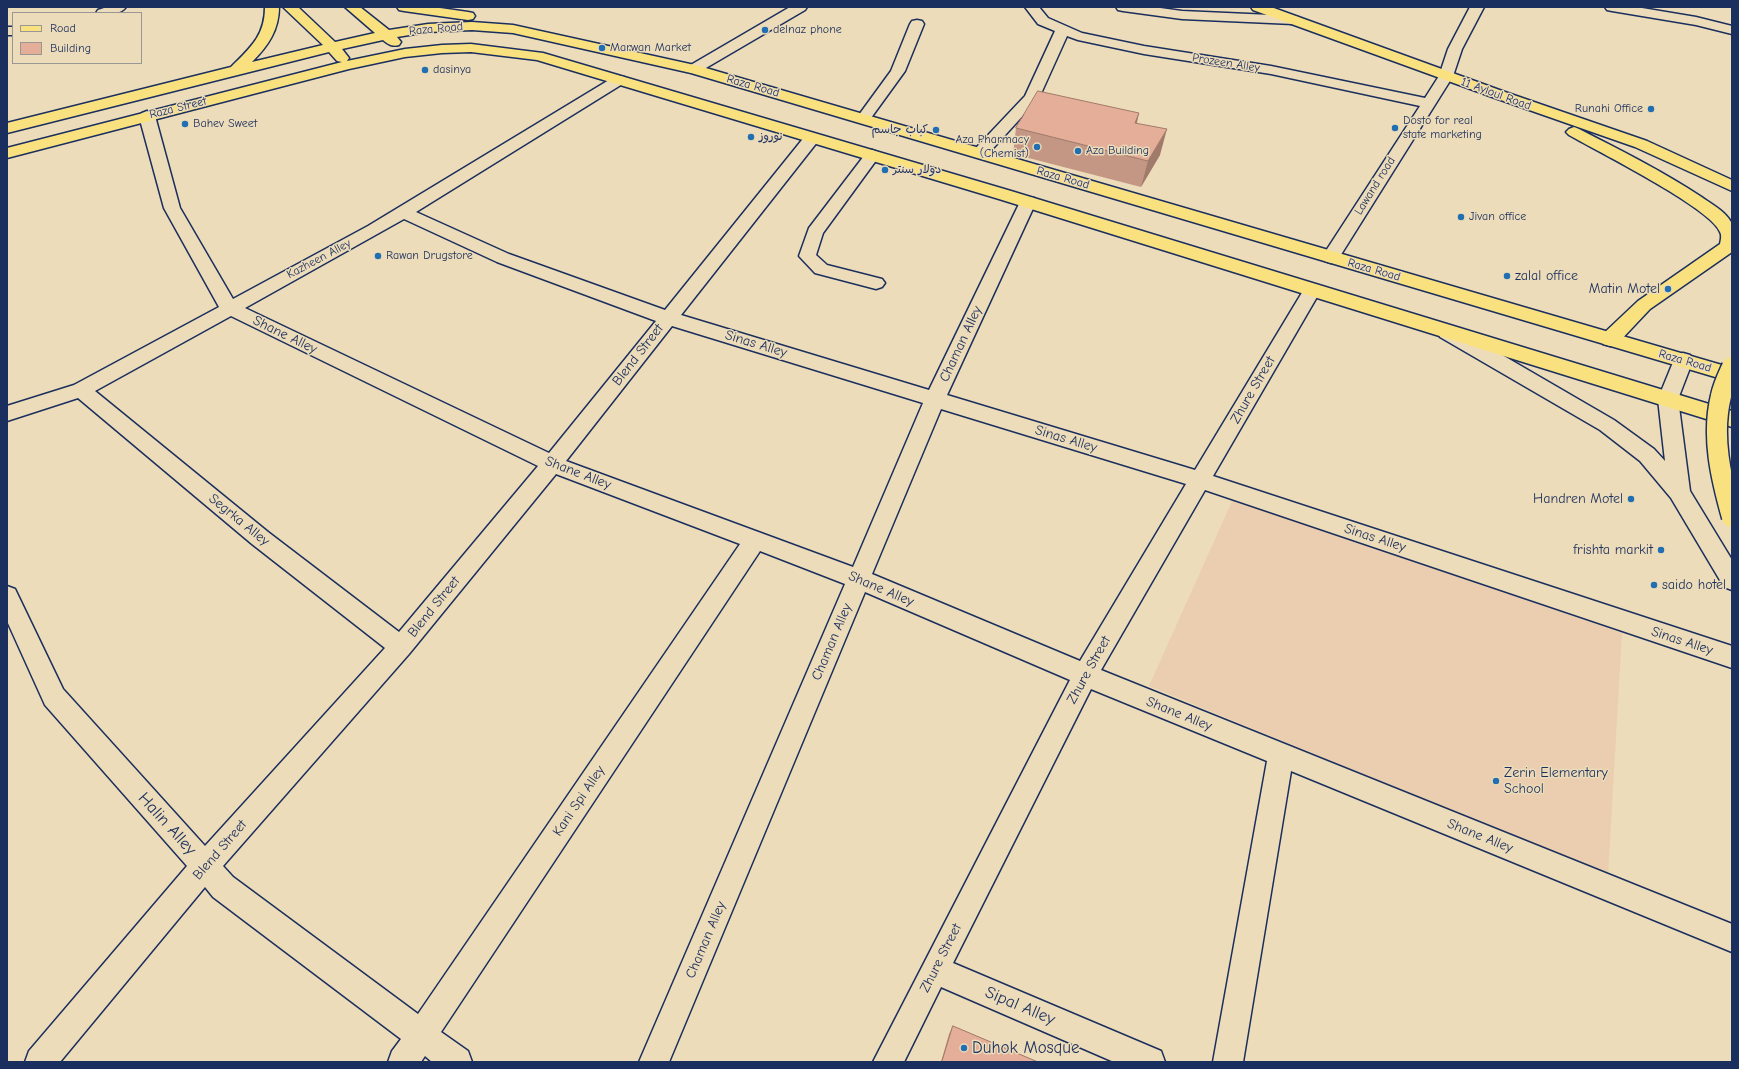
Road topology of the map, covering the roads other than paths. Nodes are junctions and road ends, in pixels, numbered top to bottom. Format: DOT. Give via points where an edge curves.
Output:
graph roads {
  1 [pos="119,7"];
  2 [pos="272,7"];
  3 [pos="290,7"];
  4 [pos="352,7"];
  5 [pos="404,7"];
  6 [pos="800,7"];
  7 [pos="1032,7"];
  8 [pos="1123,7"];
  9 [pos="1260,7"];
  10 [pos="1477,7"];
  11 [pos="1612,7"];
  12 [pos="1690,7"];
  13 [pos="106,12"];
  14 [pos="1293,20"];
  15 [pos="1696,21"];
  16 [pos="917,24"];
  17 [pos="513,29"];
  18 [pos="1063,30"];
  19 [pos="1732,30"];
  20 [pos="387,35"];
  21 [pos="334,48"];
  22 [pos="405,53"];
  23 [pos="348,65"];
  24 [pos="694,69"];
  25 [pos="236,70"];
  26 [pos="1446,76"];
  27 [pos="619,80"];
  28 [pos="1500,95"];
  29 [pos="1429,103"];
  30 [pos="146,116"];
  31 [pos="863,119"];
  32 [pos="1550,119"];
  33 [pos="7,128"];
  34 [pos="812,138"];
  35 [pos="1641,144"];
  36 [pos="7,153"];
  37 [pos="980,153"];
  38 [pos="872,155"];
  39 [pos="1697,166"];
  40 [pos="1732,176"];
  41 [pos="1732,180"];
  42 [pos="1732,186"];
  43 [pos="1732,199"];
  44 [pos="1028,202"];
  45 [pos="404,213"];
  46 [pos="1331,257"];
  47 [pos="876,283"];
  48 [pos="1312,290"];
  49 [pos="229,308"];
  50 [pos="668,318"];
  51 [pos="1447,332"];
  52 [pos="1610,339"];
  53 [pos="1683,360"];
  54 [pos="1732,367"];
  55 [pos="1732,375"];
  56 [pos="81,390"];
  57 [pos="935,399"];
  58 [pos="1668,399"];
  59 [pos="7,414"];
  60 [pos="1732,419"];
  61 [pos="552,464"];
  62 [pos="1200,480"];
  63 [pos="1679,492"];
  64 [pos="1732,518"];
  65 [pos="755,540"];
  66 [pos="859,579"];
  67 [pos="1732,580"];
  68 [pos="7,596"];
  69 [pos="401,647"];
  70 [pos="1732,658"];
  71 [pos="1085,675"];
  72 [pos="1281,755"];
  73 [pos="205,866"];
  74 [pos="1732,938"];
  75 [pos="935,970"];
  76 [pos="421,1035"];
  77 [pos="40,1062"];
  78 [pos="403,1062"];
  79 [pos="457,1062"];
  80 [pos="654,1062"];
  81 [pos="888,1062"];
  82 [pos="1150,1062"];
  83 [pos="1228,1062"];
  1 -- 13 [label="street"];
  2 -- 25 [label="main road" via="269,32"];
  3 -- 21 [label="main road"];
  4 -- 20 [label="main road"];
  5 -- 17 [label="main road" via="468,16"];
  6 -- 24 [label="street"];
  7 -- 18 [label="street, Prozeen Alley" via="1043,21"];
  8 -- 14 [label="street" via="1182,15"];
  9 -- 14 [label="main road, 11 Ayloul Road"];
  10 -- 26 [label="street, Lawand road" via="1455,49"];
  11 -- 15 [label="street"];
  12 -- 15 [label="street"];
  14 -- 26 [label="main road, 11 Ayloul Road"];
  15 -- 19 [label="street"];
  16 -- 31 [label="lane" via="898,71"];
  17 -- 20 [label="main road, Raza Road" via="472,26 428,28"];
  17 -- 24 [label="main road, Raza Road"];
  18 -- 29 [label="street, Prozeen Alley" via="1078,36 1144,50 1271,70"];
  18 -- 37 [label="street" via="1032,98"];
  20 -- 21 [label="main road, Raza Road"];
  20 -- 22 [label="main road"];
  21 -- 23 [label="main road"];
  21 -- 25 [label="main road"];
  22 -- 23 [label="main road, Raza Street"];
  22 -- 27 [label="main road, Raza Road" via="471,48 538,56"];
  23 -- 30 [label="main road, Raza Street"];
  24 -- 31 [label="main road, Raza Road"];
  25 -- 33 [label="main road, Raza Street"];
  26 -- 28 [label="main road, 11 Ayloul Road"];
  26 -- 29 [label="street, Lawand road"];
  27 -- 34 [label="main road, Raza Road"];
  27 -- 45 [label="street, Kazheen Alley"];
  28 -- 32 [label="main road"];
  28 -- 35 [label="main road, 11 Ayloul Road"];
  29 -- 46 [label="street, Lawand road"];
  30 -- 36 [label="main road, Raza Street"];
  30 -- 49 [label="street" via="172,208"];
  31 -- 37 [label="main road, Raza Road"];
  32 -- 43 [label="main road"];
  32 -- 52 [label="main road" via="1688,195 1721,220 1729,231 1729,246 1644,305"];
  34 -- 38 [label="main road, Raza Road"];
  34 -- 50 [label="street, Blend Street"];
  35 -- 39 [label="main road"];
  35 -- 42 [label="main road, 11 Ayloul Road"];
  37 -- 46 [label="main road, Raza Road"];
  38 -- 44 [label="main road, Raza Road"];
  38 -- 47 [label="lane" via="815,232 807,256 821,269"];
  39 -- 40 [label="main road"];
  39 -- 41 [label="main road"];
  44 -- 48 [label="main road, Raza Road"];
  44 -- 57 [label="street, Chaman Alley"];
  45 -- 49 [label="street, Kazheen Alley"];
  45 -- 50 [label="street, Sinas Alley" via="503,258"];
  46 -- 52 [label="main road, Raza Road"];
  48 -- 51 [label="main road, Raza Road"];
  48 -- 62 [label="street, Zhure Street"];
  49 -- 56 [label="street, Kazheen Alley"];
  49 -- 61 [label="street, Shane Alley"];
  50 -- 57 [label="street, Sinas Alley"];
  50 -- 61 [label="street, Blend Street"];
  51 -- 58 [label="main road, Raza Road"];
  51 -- 63 [label="street" via="1607,425 1647,455"];
  52 -- 53 [label="main road, Raza Road"];
  53 -- 55 [label="main road, Raza Road"];
  53 -- 58 [label="street"];
  54 -- 64 [label="main road, bridge" via="1720,397 1716,422 1717,448"];
  56 -- 59 [label="street, Kazheen Alley"];
  56 -- 69 [label="street, Segrka Alley" via="260,538"];
  57 -- 62 [label="street, Sinas Alley"];
  57 -- 66 [label="street, Chaman Alley"];
  58 -- 60 [label="main road, Raza Road"];
  58 -- 63 [label="street"];
  61 -- 65 [label="street, Shane Alley"];
  61 -- 69 [label="street, Blend Street"];
  62 -- 70 [label="street, Sinas Alley"];
  62 -- 71 [label="street, Zhure Street"];
  63 -- 67 [label="street"];
  65 -- 66 [label="street, Shane Alley"];
  65 -- 76 [label="street, Kani Spi Alley"];
  66 -- 71 [label="street, Shane Alley"];
  66 -- 80 [label="street, Chaman Alley"];
  68 -- 73 [label="street, Halin Alley" via="54,697"];
  69 -- 73 [label="street, Blend Street"];
  71 -- 72 [label="street, Shane Alley"];
  71 -- 75 [label="street, Zhure Street"];
  72 -- 74 [label="street, Shane Alley"];
  72 -- 83 [label="street"];
  73 -- 76 [label="street, Halin Alley" via="223,887"];
  73 -- 77 [label="street, Blend Street"];
  75 -- 81 [label="street, Zhure Street"];
  75 -- 82 [label="street, Sipal Alley"];
  76 -- 78 [label="street, Kani Spi Alley"];
  76 -- 79 [label="street, Halin Alley"];
}
